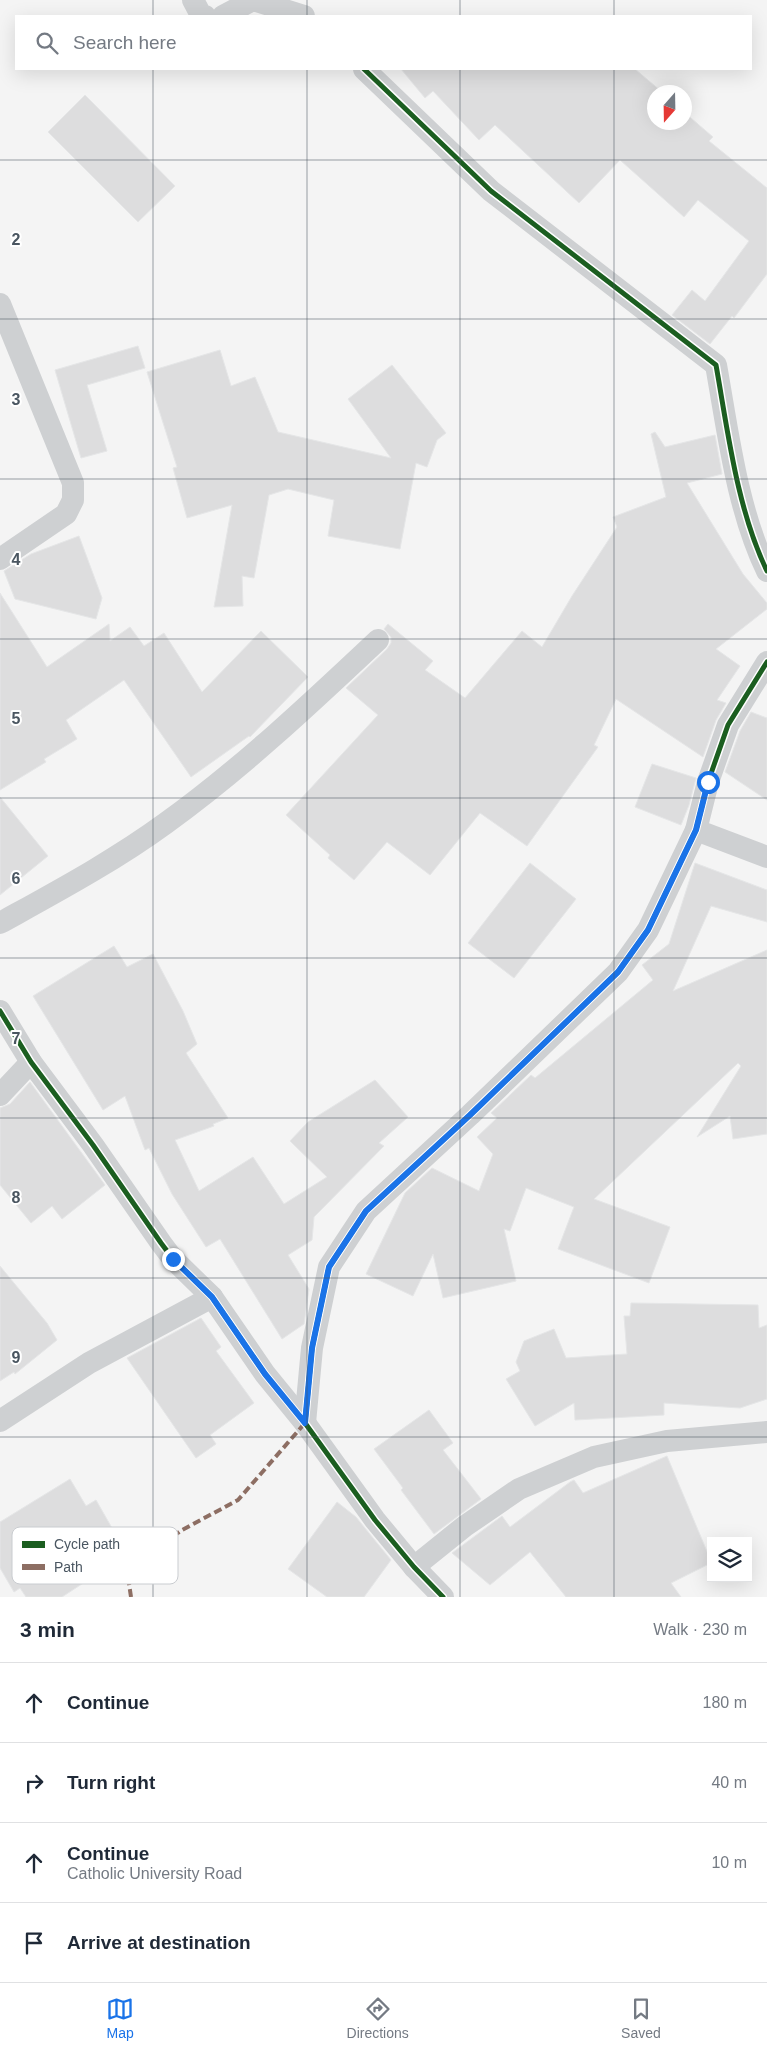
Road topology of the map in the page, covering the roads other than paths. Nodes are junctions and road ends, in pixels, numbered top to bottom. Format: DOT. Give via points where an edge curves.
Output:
graph roads {
  1 [pos="193,0"];
  2 [pos="201,15"];
  3 [pos="225,15"];
  4 [pos="301,15"];
  5 [pos="365,70"];
  6 [pos="0,304"];
  7 [pos="0,560"];
  8 [pos="767,571"];
  9 [pos="378,640"];
  10 [pos="767,662"];
  11 [pos="696,830"];
  12 [pos="767,857"];
  13 [pos="0,923"];
  14 [pos="0,1011"];
  15 [pos="31,1062"];
  16 [pos="0,1095"];
  17 [pos="212,1297"];
  18 [pos="0,1421"];
  19 [pos="305,1423"];
  20 [pos="767,1432"];
  21 [pos="414,1567"];
  22 [pos="443,1597"];
  1 -- 2 [label="street"];
  3 -- 4 [label="street" via="253,0"];
  5 -- 8 [label="street" via="491,191 716,365 732,457 756,548"];
  6 -- 7 [label="street" via="73,483 73,500 66,514"];
  9 -- 13 [label="street" via="282,730 166,823 78,879"];
  10 -- 11 [label="street" via="728,725 708,782"];
  11 -- 12 [label="street"];
  11 -- 19 [label="street" via="648,930 618,972 366,1211 329,1267 312,1348"];
  14 -- 15 [label="street"];
  15 -- 16 [label="street"];
  15 -- 17 [label="street" via="160,1243"];
  17 -- 18 [label="street" via="89,1363"];
  17 -- 19 [label="street" via="265,1374"];
  19 -- 21 [label="street" via="375,1520"];
  20 -- 21 [label="street" via="667,1441 594,1458 518,1488"];
  21 -- 22 [label="street"];
}
